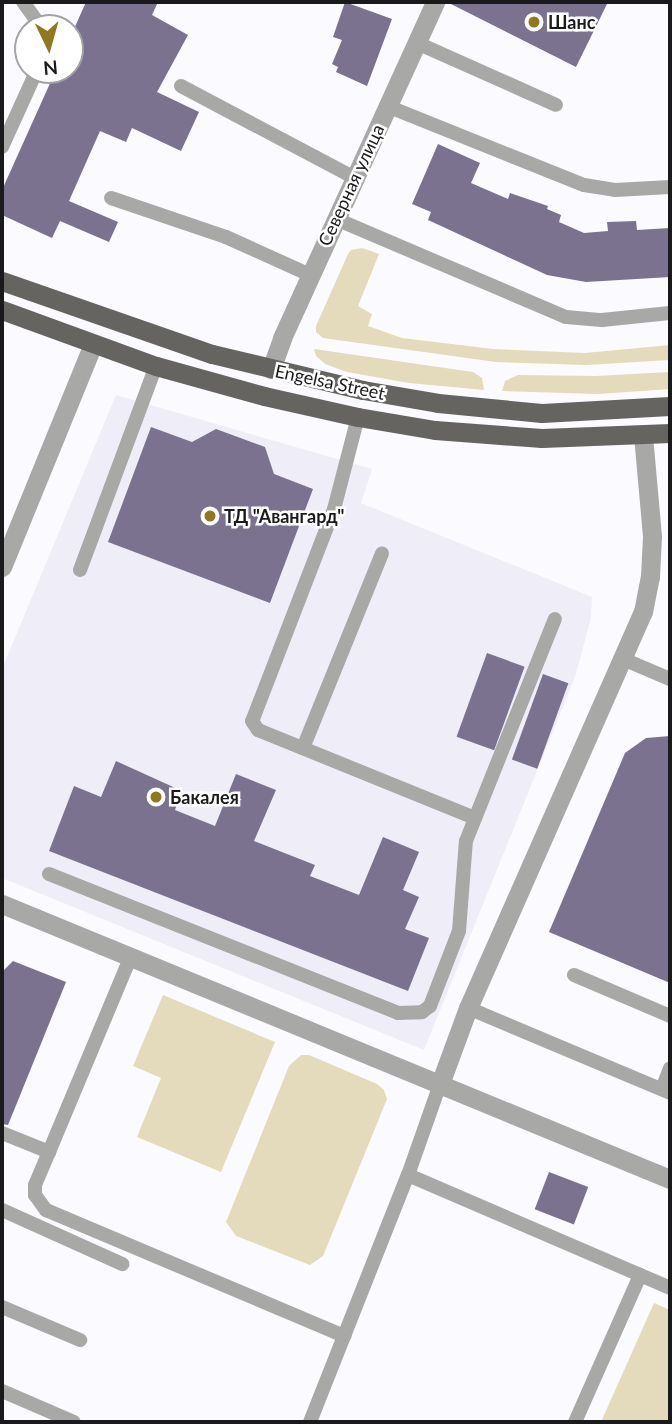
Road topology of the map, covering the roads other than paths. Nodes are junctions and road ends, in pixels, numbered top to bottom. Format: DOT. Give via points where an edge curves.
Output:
graph roads {
  1 [pos="435,2"];
  2 [pos="417,43"];
  3 [pos="31,84"];
  4 [pos="181,86"];
  5 [pos="556,104"];
  6 [pos="387,106"];
  7 [pos="2,147"];
  8 [pos="355,178"];
  9 [pos="670,187"];
  10 [pos="111,198"];
  11 [pos="336,219"];
  12 [pos="310,275"];
  13 [pos="2,281"];
  14 [pos="2,310"];
  15 [pos="670,313"];
  16 [pos="103,318"];
  17 [pos="165,340"];
  18 [pos="93,344"];
  19 [pos="156,366"];
  20 [pos="271,369"];
  21 [pos="264,396"];
  22 [pos="670,406"];
  23 [pos="640,409"];
  24 [pos="358,417"];
  25 [pos="670,433"];
  26 [pos="643,436"];
  27 [pos="382,553"];
  28 [pos="2,567"];
  29 [pos="80,570"];
  30 [pos="555,619"];
  31 [pos="623,659"];
  32 [pos="670,679"];
  33 [pos="303,748"];
  34 [pos="475,818"];
  35 [pos="49,874"];
  36 [pos="2,904"];
  37 [pos="130,958"];
  38 [pos="574,975"];
  39 [pos="468,1008"];
  40 [pos="670,1016"];
  41 [pos="670,1069"];
  42 [pos="440,1084"];
  43 [pos="666,1091"];
  44 [pos="2,1133"];
  45 [pos="48,1152"];
  46 [pos="408,1175"];
  47 [pos="670,1179"];
  48 [pos="2,1210"];
  49 [pos="122,1264"];
  50 [pos="640,1275"];
  51 [pos="670,1288"];
  52 [pos="2,1307"];
  53 [pos="344,1336"];
  54 [pos="80,1340"];
  55 [pos="2,1391"];
  56 [pos="74,1422"];
  57 [pos="310,1422"];
  58 [pos="575,1422"];
  1 -- 2 [label="street, Северная улица"];
  2 -- 5 [label="lane"];
  2 -- 6 [label="street, Северная улица"];
  3 -- 7 [label="lane"];
  4 -- 8 [label="lane"];
  6 -- 8 [label="street, Северная улица"];
  6 -- 9 [label="lane" via="591,187"];
  8 -- 11 [label="street, Северная улица"];
  10 -- 12 [label="lane" via="226,237"];
  11 -- 12 [label="street, Северная улица"];
  11 -- 15 [label="lane" via="566,317 602,320"];
  12 -- 20 [label="street, Северная улица"];
  13 -- 16 [label="main road, Engelsa Street"];
  14 -- 18 [label="main road, Engelsa Street"];
  16 -- 17 [label="main road, Engelsa Street"];
  16 -- 18 [label="main road"];
  17 -- 19 [label="main road"];
  17 -- 20 [label="main road, Engelsa Street"];
  18 -- 19 [label="main road, Engelsa Street"];
  18 -- 28 [label="street"];
  19 -- 21 [label="main road, Engelsa Street"];
  19 -- 29 [label="lane"];
  20 -- 21 [label="main road"];
  20 -- 23 [label="main road, Engelsa Street" via="451,405 542,413"];
  21 -- 24 [label="main road, Engelsa Street"];
  22 -- 23 [label="main road, Engelsa Street"];
  23 -- 26 [label="main road"];
  24 -- 26 [label="main road, Engelsa Street" via="489,435"];
  24 -- 33 [label="lane" via="334,509 252,721 258,730"];
  25 -- 26 [label="main road, Engelsa Street"];
  26 -- 31 [label="street" via="651,567 643,612"];
  27 -- 33 [label="lane"];
  30 -- 34 [label="lane"];
  31 -- 32 [label="lane"];
  31 -- 39 [label="street"];
  33 -- 34 [label="lane"];
  34 -- 35 [label="lane" via="463,856 456,944 430,1006 413,1015 398,1013"];
  36 -- 37 [label="street"];
  37 -- 42 [label="street"];
  37 -- 45 [label="lane"];
  38 -- 40 [label="lane"];
  39 -- 42 [label="street"];
  39 -- 43 [label="lane"];
  41 -- 43 [label="lane"];
  42 -- 46 [label="lane"];
  42 -- 47 [label="street"];
  44 -- 45 [label="lane"];
  45 -- 53 [label="lane" via="35,1185 35,1195 46,1210"];
  46 -- 50 [label="lane"];
  46 -- 53 [label="lane"];
  48 -- 49 [label="lane"];
  50 -- 51 [label="lane"];
  50 -- 58 [label="lane"];
  52 -- 54 [label="lane"];
  53 -- 57 [label="lane"];
  55 -- 56 [label="lane"];
}
